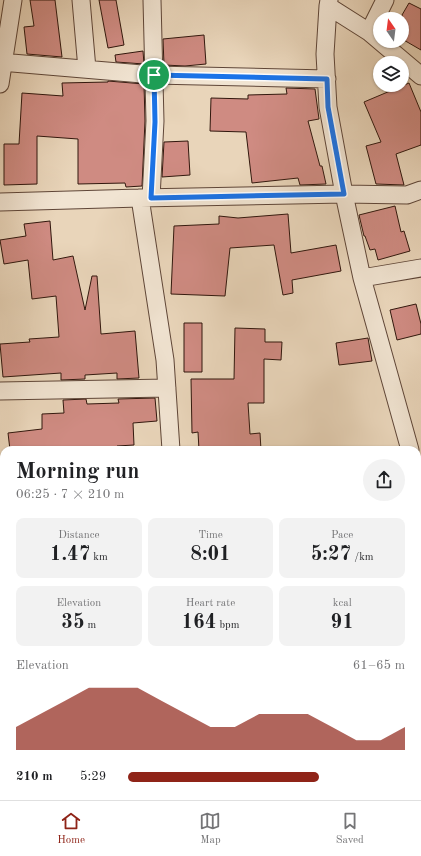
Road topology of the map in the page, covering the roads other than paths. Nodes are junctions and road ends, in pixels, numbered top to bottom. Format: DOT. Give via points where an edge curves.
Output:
graph roads {
  1 [pos="13,0"];
  2 [pos="81,0"];
  3 [pos="152,0"];
  4 [pos="385,0"];
  5 [pos="328,3"];
  6 [pos="369,32"];
  7 [pos="2,62"];
  8 [pos="87,69"];
  9 [pos="154,75"];
  10 [pos="421,76"];
  11 [pos="327,79"];
  12 [pos="0,84"];
  13 [pos="421,190"];
  14 [pos="344,194"];
  15 [pos="146,198"];
  16 [pos="0,202"];
  17 [pos="421,268"];
  18 [pos="362,278"];
  19 [pos="167,388"];
  20 [pos="0,391"];
  21 [pos="171,446"];
  22 [pos="409,446"];
  1 -- 7 [label="street"];
  2 -- 8 [label="street"];
  3 -- 9 [label="street"];
  4 -- 6 [label="street"];
  5 -- 6 [label="street"];
  5 -- 11 [label="street" via="325,54"];
  6 -- 10 [label="street"];
  7 -- 8 [label="street"];
  7 -- 12 [label="street"];
  8 -- 9 [label="street"];
  9 -- 11 [label="street"];
  9 -- 15 [label="street" via="155,122"];
  11 -- 14 [label="street" via="328,107"];
  13 -- 14 [label="street" via="407,195"];
  14 -- 15 [label="street"];
  14 -- 18 [label="street"];
  15 -- 16 [label="street"];
  15 -- 19 [label="street"];
  17 -- 18 [label="street"];
  18 -- 22 [label="street"];
  19 -- 20 [label="street"];
  19 -- 21 [label="street"];
}
